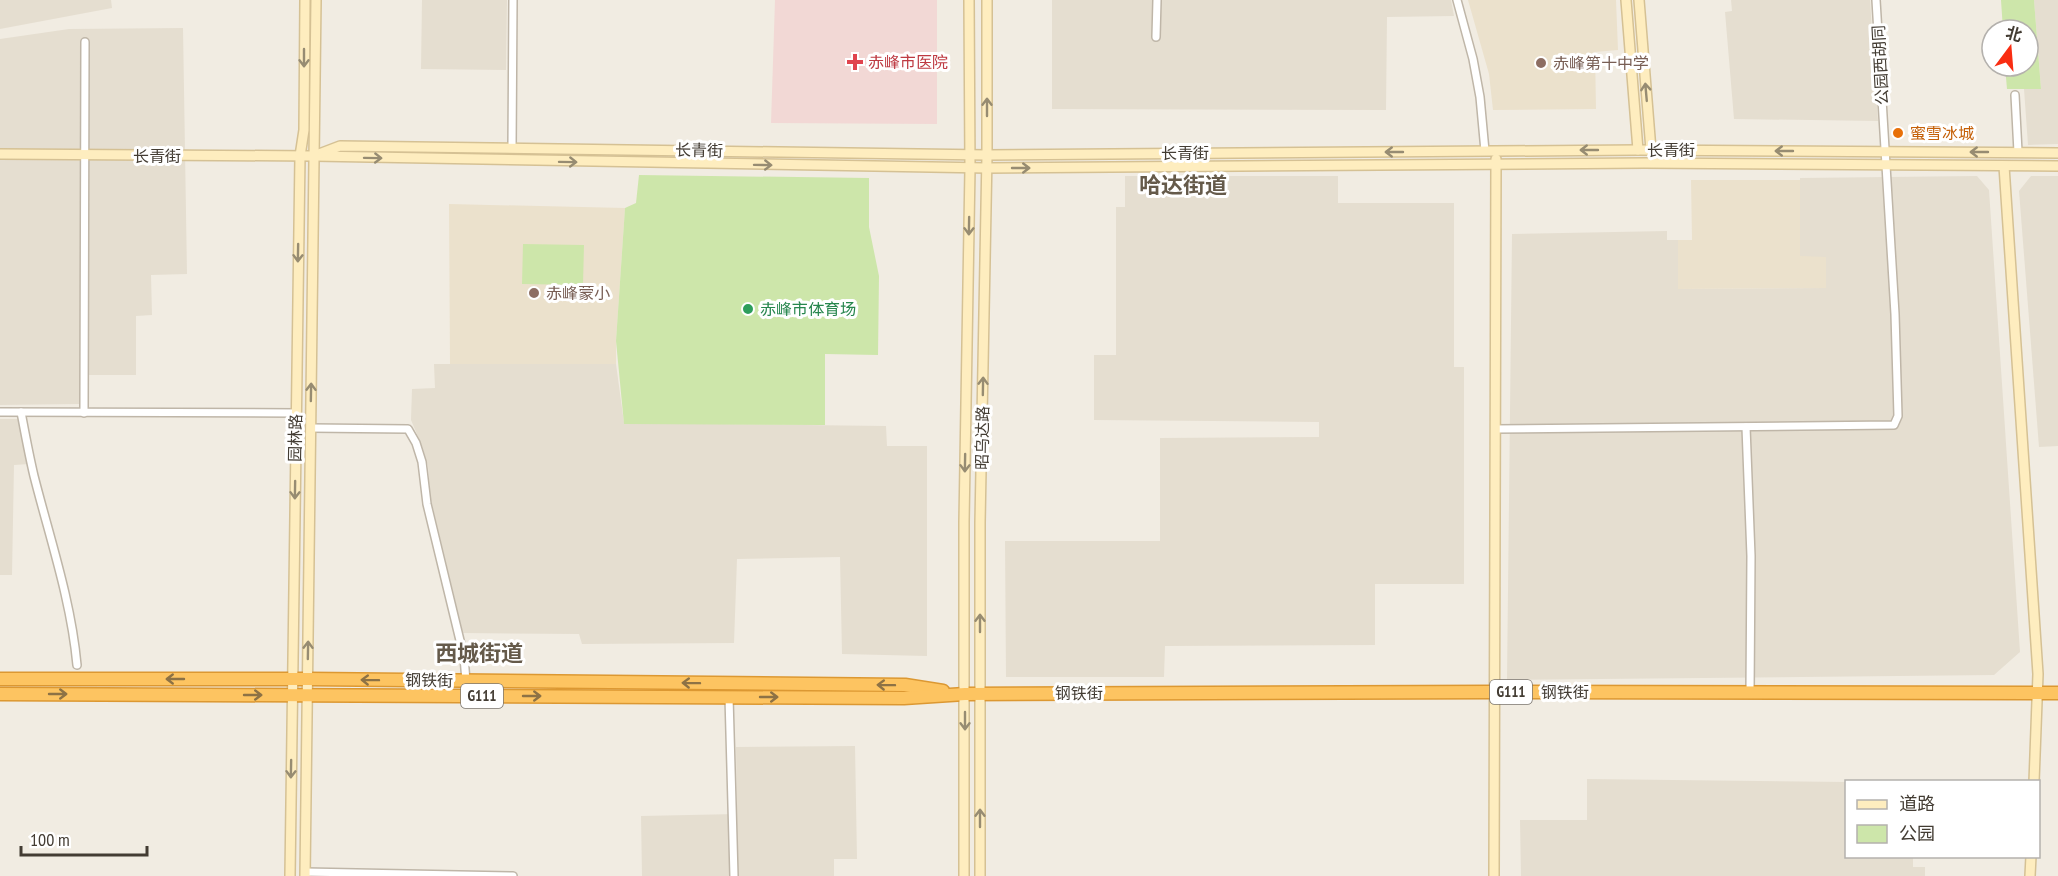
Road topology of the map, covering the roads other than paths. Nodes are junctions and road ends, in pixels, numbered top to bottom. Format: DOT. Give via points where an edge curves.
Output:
graph roads {
  1 [pos="305,0"];
  2 [pos="316,0"];
  3 [pos="513,0"];
  4 [pos="969,0"];
  5 [pos="987,0"];
  6 [pos="1157,0"];
  7 [pos="1457,0"];
  8 [pos="1626,0"];
  9 [pos="1639,0"];
  10 [pos="1876,0"];
  11 [pos="1155,37"];
  12 [pos="85,42"];
  13 [pos="2015,95"];
  14 [pos="512,148"];
  15 [pos="1638,150"];
  16 [pos="1651,150"];
  17 [pos="1485,151"];
  18 [pos="1496,151"];
  19 [pos="1884,152"];
  20 [pos="2018,153"];
  21 [pos="2058,153"];
  22 [pos="0,154"];
  23 [pos="970,154"];
  24 [pos="85,155"];
  25 [pos="987,155"];
  26 [pos="300,156"];
  27 [pos="314,156"];
  28 [pos="1496,165"];
  29 [pos="1885,165"];
  30 [pos="2004,166"];
  31 [pos="2058,166"];
  32 [pos="970,168"];
  33 [pos="987,168"];
  34 [pos="0,412"];
  35 [pos="21,412"];
  36 [pos="84,413"];
  37 [pos="296,413"];
  38 [pos="1746,427"];
  39 [pos="311,428"];
  40 [pos="1495,429"];
  41 [pos="77,665"];
  42 [pos="0,679"];
  43 [pos="292,679"];
  44 [pos="308,679"];
  45 [pos="466,681"];
  46 [pos="1494,692"];
  47 [pos="1750,692"];
  48 [pos="2037,693"];
  49 [pos="2058,693"];
  50 [pos="0,694"];
  51 [pos="964,694"];
  52 [pos="981,694"];
  53 [pos="292,695"];
  54 [pos="308,695"];
  55 [pos="729,697"];
  56 [pos="2034,780"];
  57 [pos="2031,858"];
  58 [pos="305,874"];
  59 [pos="290,876"];
  60 [pos="513,876"];
  61 [pos="734,876"];
  62 [pos="964,876"];
  63 [pos="980,876"];
  64 [pos="1494,876"];
  65 [pos="2030,876"];
  1 -- 26 [label="main road, 园林路, one-way" via="304,130"];
  2 -- 27 [label="main road, 园林路"];
  3 -- 14 [label="street"];
  4 -- 23 [label="main road, 昭乌达路"];
  25 -- 5 [label="main road, 昭乌达路, one-way"];
  6 -- 11 [label="street"];
  7 -- 17 [label="street" via="1473,60"];
  8 -- 15 [label="main road"];
  16 -- 9 [label="main road, one-way"];
  10 -- 19 [label="street, 公园西胡同"];
  12 -- 24 [label="street"];
  13 -- 20 [label="street"];
  14 -- 23 [label="main road, 长青街"];
  14 -- 27 [label="main road, 长青街" via="340,146"];
  15 -- 16 [label="main road, 长青街"];
  15 -- 18 [label="main road, 长青街, one-way"];
  19 -- 16 [label="main road, 长青街, one-way"];
  17 -- 18 [label="main road, 长青街"];
  17 -- 25 [label="main road, 长青街, one-way"];
  18 -- 28 [label="main road"];
  20 -- 19 [label="main road, 长青街, one-way"];
  19 -- 29 [label="street, 公园西胡同"];
  20 -- 21 [label="main road, 长青街"];
  22 -- 24 [label="main road, 长青街"];
  23 -- 25 [label="main road, 长青街"];
  23 -- 32 [label="main road, 昭乌达路"];
  24 -- 26 [label="main road, 长青街"];
  24 -- 36 [label="street"];
  25 -- 33 [label="main road, 昭乌达路"];
  26 -- 27 [label="main road, 长青街"];
  26 -- 37 [label="main road, 园林路, one-way"];
  27 -- 32 [label="main road, 长青街, one-way"];
  39 -- 27 [label="main road, 园林路, one-way"];
  28 -- 29 [label="main road, 长青街"];
  33 -- 28 [label="main road, 长青街, one-way"];
  28 -- 40 [label="main road"];
  29 -- 30 [label="main road, 长青街"];
  29 -- 38 [label="street, 公园西胡同" via="1897,371 1898,416 1894,425"];
  30 -- 31 [label="main road, 长青街"];
  30 -- 48 [label="main road"];
  32 -- 33 [label="main road, 长青街"];
  32 -- 51 [label="main road, 昭乌达路, one-way"];
  52 -- 33 [label="main road, 昭乌达路, one-way"];
  34 -- 35 [label="street"];
  35 -- 36 [label="street"];
  35 -- 41 [label="street" via="33,474 66,596"];
  36 -- 37 [label="street"];
  37 -- 43 [label="main road, 园林路, one-way"];
  38 -- 40 [label="street"];
  38 -- 47 [label="street" via="1751,556"];
  44 -- 39 [label="main road, 园林路, one-way"];
  39 -- 45 [label="street" via="408,429 422,462 427,504 464,657"];
  40 -- 46 [label="main road"];
  43 -- 42 [label="highway, 钢铁街, one-way"];
  43 -- 44 [label="highway, 钢铁街"];
  43 -- 53 [label="main road, 园林路"];
  45 -- 44 [label="highway, 钢铁街, one-way"];
  44 -- 54 [label="main road, 园林路"];
  51 -- 45 [label="highway, 钢铁街, one-way" via="904,685"];
  46 -- 47 [label="highway, 钢铁街 / G111"];
  46 -- 52 [label="highway, 钢铁街 / G111"];
  46 -- 64 [label="main road"];
  47 -- 48 [label="highway, 钢铁街 / G111"];
  48 -- 49 [label="highway, 钢铁街 / G111"];
  48 -- 56 [label="main road"];
  50 -- 53 [label="highway, 钢铁街 / G111, one-way"];
  51 -- 52 [label="highway, 钢铁街 / G111"];
  55 -- 51 [label="highway, 钢铁街 / G111, one-way" via="904,698"];
  51 -- 62 [label="main road, 昭乌达路, one-way"];
  63 -- 52 [label="main road, 昭乌达路, one-way"];
  53 -- 54 [label="highway, 钢铁街 / G111"];
  53 -- 59 [label="main road, 园林路, one-way"];
  54 -- 55 [label="highway, 钢铁街 / G111, one-way"];
  54 -- 58 [label="main road, 园林路"];
  55 -- 61 [label="street"];
  57 -- 65 [label="main road"];
  58 -- 60 [label="street"];
}
